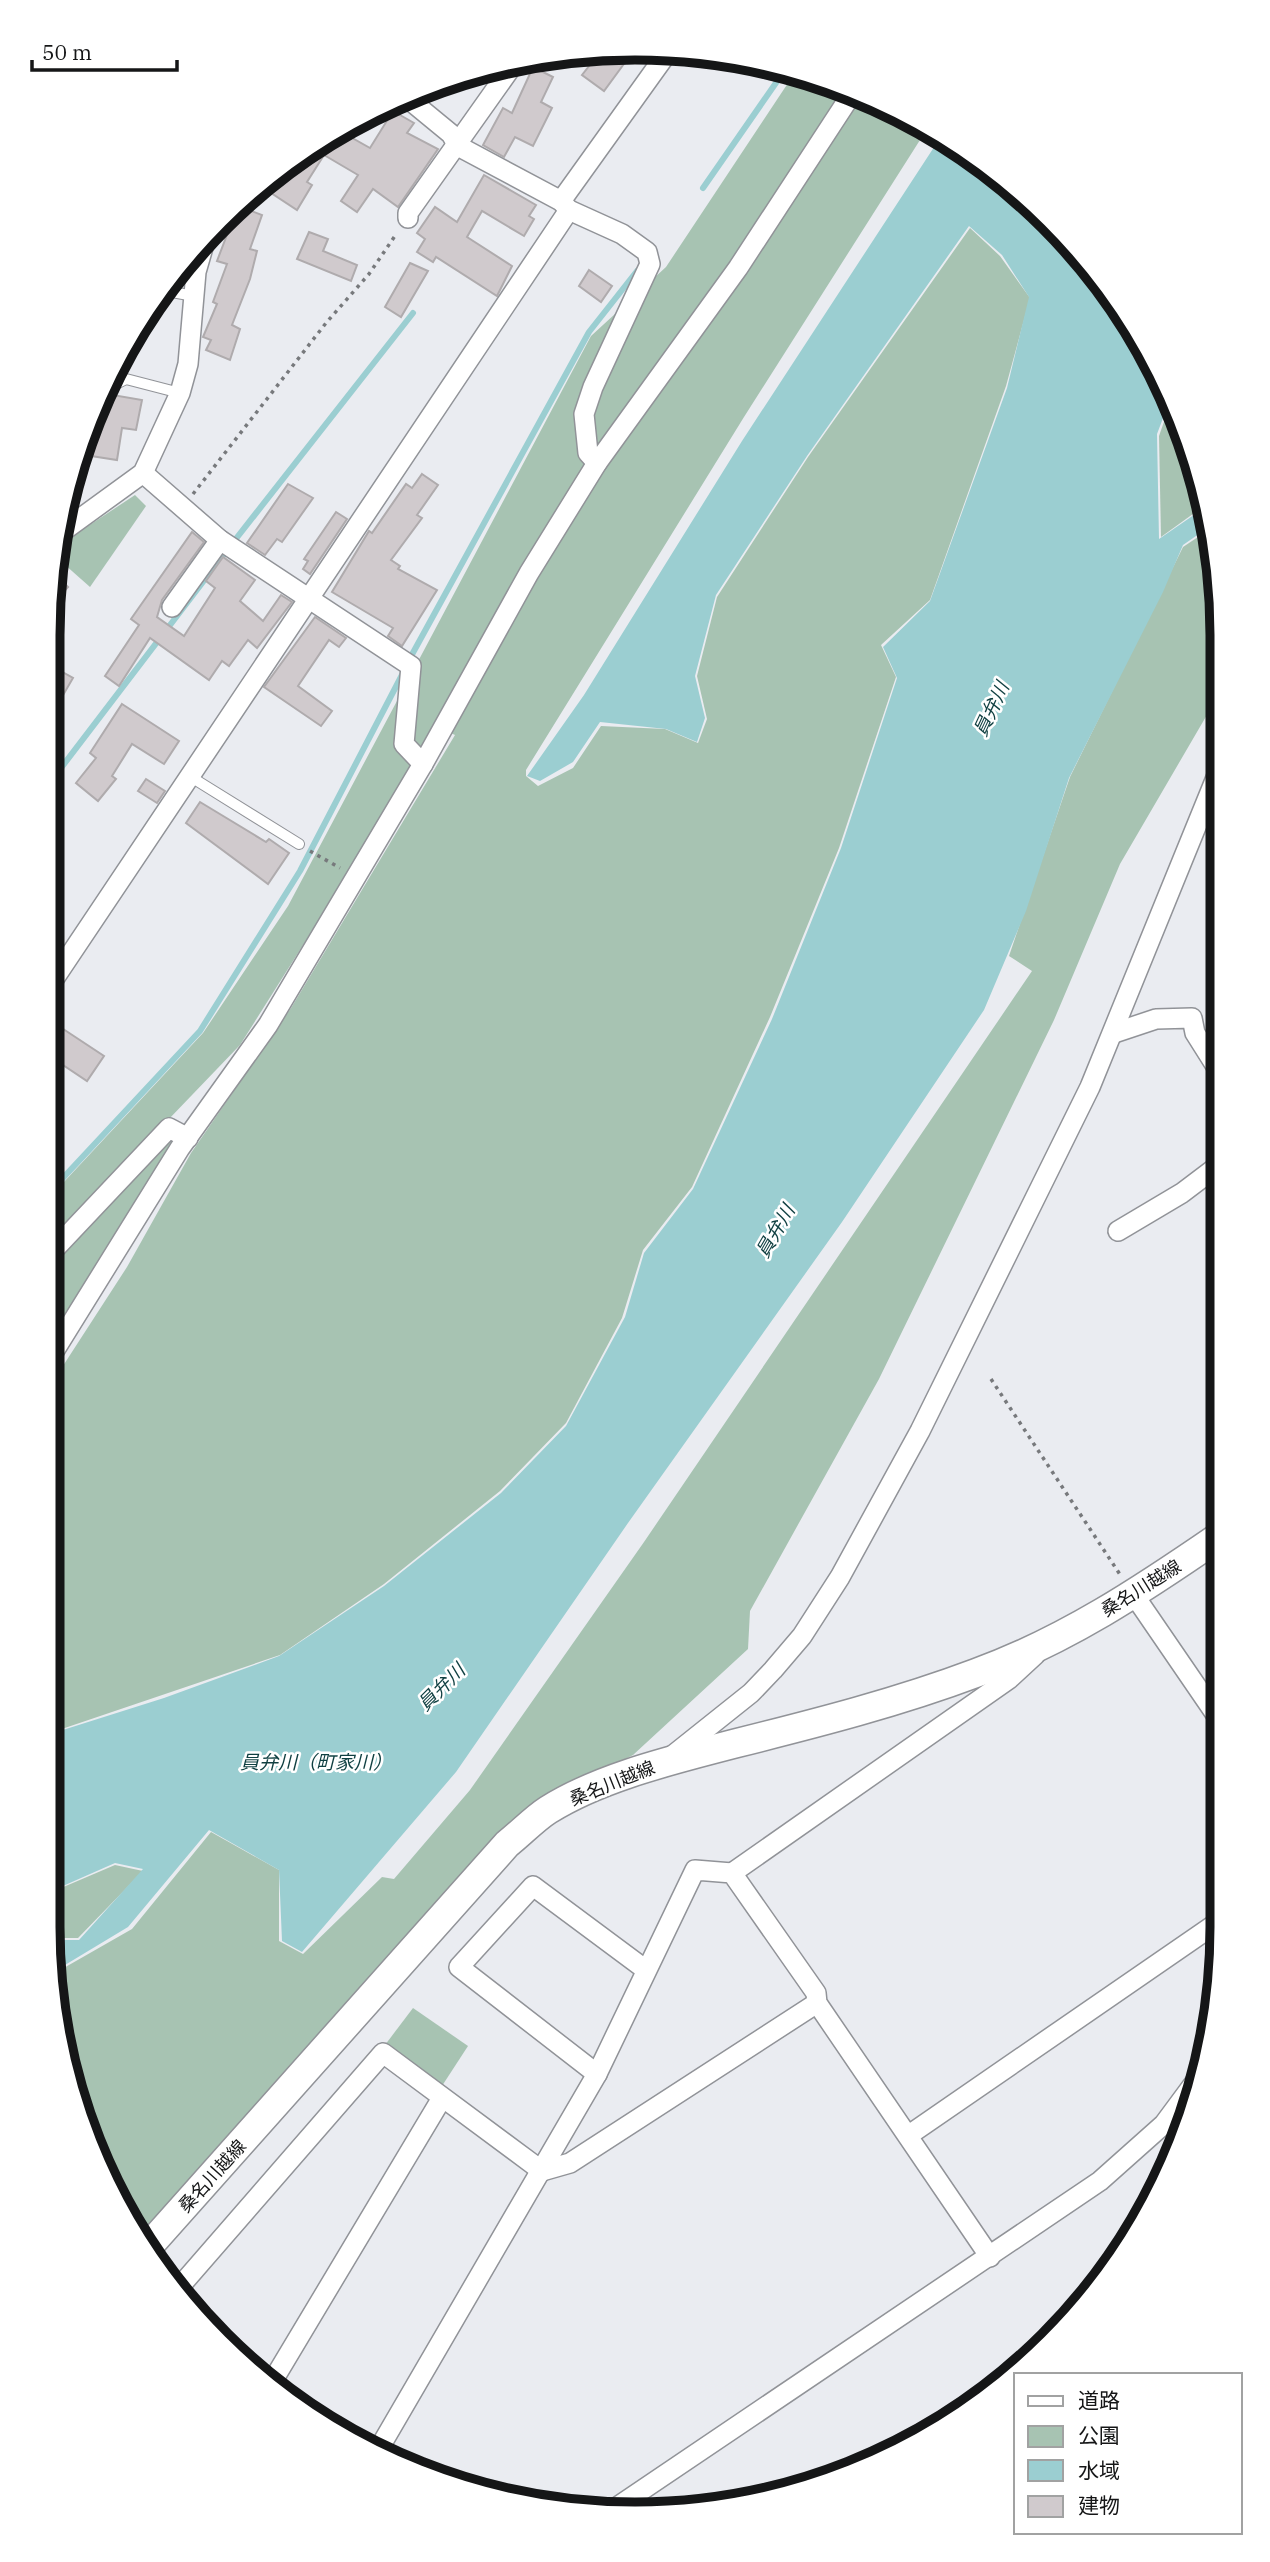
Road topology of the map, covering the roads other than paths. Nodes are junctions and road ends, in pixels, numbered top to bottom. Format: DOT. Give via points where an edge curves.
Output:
graph roads {
  1 [pos="662,61"];
  2 [pos="506,75"];
  3 [pos="848,100"];
  4 [pos="414,103"];
  5 [pos="458,146"];
  6 [pos="565,206"];
  7 [pos="408,218"];
  8 [pos="200,259"];
  9 [pos="173,292"];
  10 [pos="194,296"];
  11 [pos="118,383"];
  12 [pos="180,393"];
  13 [pos="597,463"];
  14 [pos="143,473"];
  15 [pos="70,526"];
  16 [pos="220,540"];
  17 [pos="310,597"];
  18 [pos="172,607"];
  19 [pos="423,764"];
  20 [pos="191,777"];
  21 [pos="1210,793"];
  22 [pos="299,844"];
  23 [pos="60,970"];
  24 [pos="1114,1033"];
  25 [pos="1210,1057"];
  26 [pos="188,1138"];
  27 [pos="1210,1172"];
  28 [pos="1118,1231"];
  29 [pos="60,1243"];
  30 [pos="60,1342"];
  31 [pos="1210,1543"];
  32 [pos="1134,1595"];
  33 [pos="1048,1644"];
  34 [pos="1210,1706"];
  35 [pos="663,1763"];
  36 [pos="732,1873"];
  37 [pos="1210,1928"];
  38 [pos="646,1970"];
  39 [pos="817,2003"];
  40 [pos="597,2074"];
  41 [pos="442,2098"];
  42 [pos="1176,2124"];
  43 [pos="909,2135"];
  44 [pos="542,2171"];
  45 [pos="153,2242"];
  46 [pos="990,2257"];
  47 [pos="183,2283"];
  48 [pos="276,2376"];
  49 [pos="382,2444"];
  50 [pos="625,2502"];
  1 -- 6 [label="street"];
  2 -- 5 [label="street"];
  3 -- 13 [label="street" via="738,268"];
  4 -- 5 [label="street" via="452,134"];
  5 -- 6 [label="street"];
  5 -- 7 [label="street"];
  6 -- 13 [label="street" via="622,234 647,252 650,264 584,414 588,453"];
  6 -- 17 [label="street"];
  8 -- 10 [label="street"];
  9 -- 10 [label="lane"];
  10 -- 12 [label="street" via="188,364"];
  11 -- 12 [label="lane" via="126,379"];
  12 -- 14 [label="street"];
  13 -- 19 [label="street" via="529,573"];
  14 -- 15 [label="street"];
  14 -- 16 [label="street"];
  16 -- 17 [label="street"];
  16 -- 18 [label="street"];
  17 -- 19 [label="street" via="406,663 404,744"];
  17 -- 20 [label="street"];
  19 -- 26 [label="street" via="268,1025"];
  20 -- 22 [label="lane"];
  20 -- 23 [label="street"];
  21 -- 24 [label="street"];
  24 -- 25 [label="street" via="1156,1019 1192,1018 1195,1033"];
  24 -- 35 [label="street" via="920,1431 840,1577 802,1636 751,1693"];
  26 -- 29 [label="street" via="169,1128"];
  26 -- 30 [label="street"];
  27 -- 28 [label="street"];
  31 -- 32 [label="main road, 桑名川越線"];
  32 -- 33 [label="main road, 桑名川越線"];
  32 -- 34 [label="street"];
  33 -- 35 [label="main road, 桑名川越線" via="976,1673 829,1720"];
  33 -- 36 [label="street" via="1009,1679"];
  35 -- 45 [label="main road, 桑名川越線" via="548,1810 507,1844"];
  36 -- 38 [label="street" via="695,1870"];
  36 -- 39 [label="street" via="816,1993"];
  37 -- 43 [label="street"];
  38 -- 40 [label="street"];
  38 -- 40 [label="street" via="533,1886 459,1967"];
  39 -- 43 [label="street"];
  39 -- 44 [label="street" via="570,2163"];
  40 -- 44 [label="street"];
  41 -- 44 [label="street"];
  41 -- 47 [label="street" via="383,2053"];
  41 -- 48 [label="street"];
  42 -- 46 [label="street"];
  43 -- 46 [label="street"];
  44 -- 49 [label="street"];
  46 -- 50 [label="street"];
}
